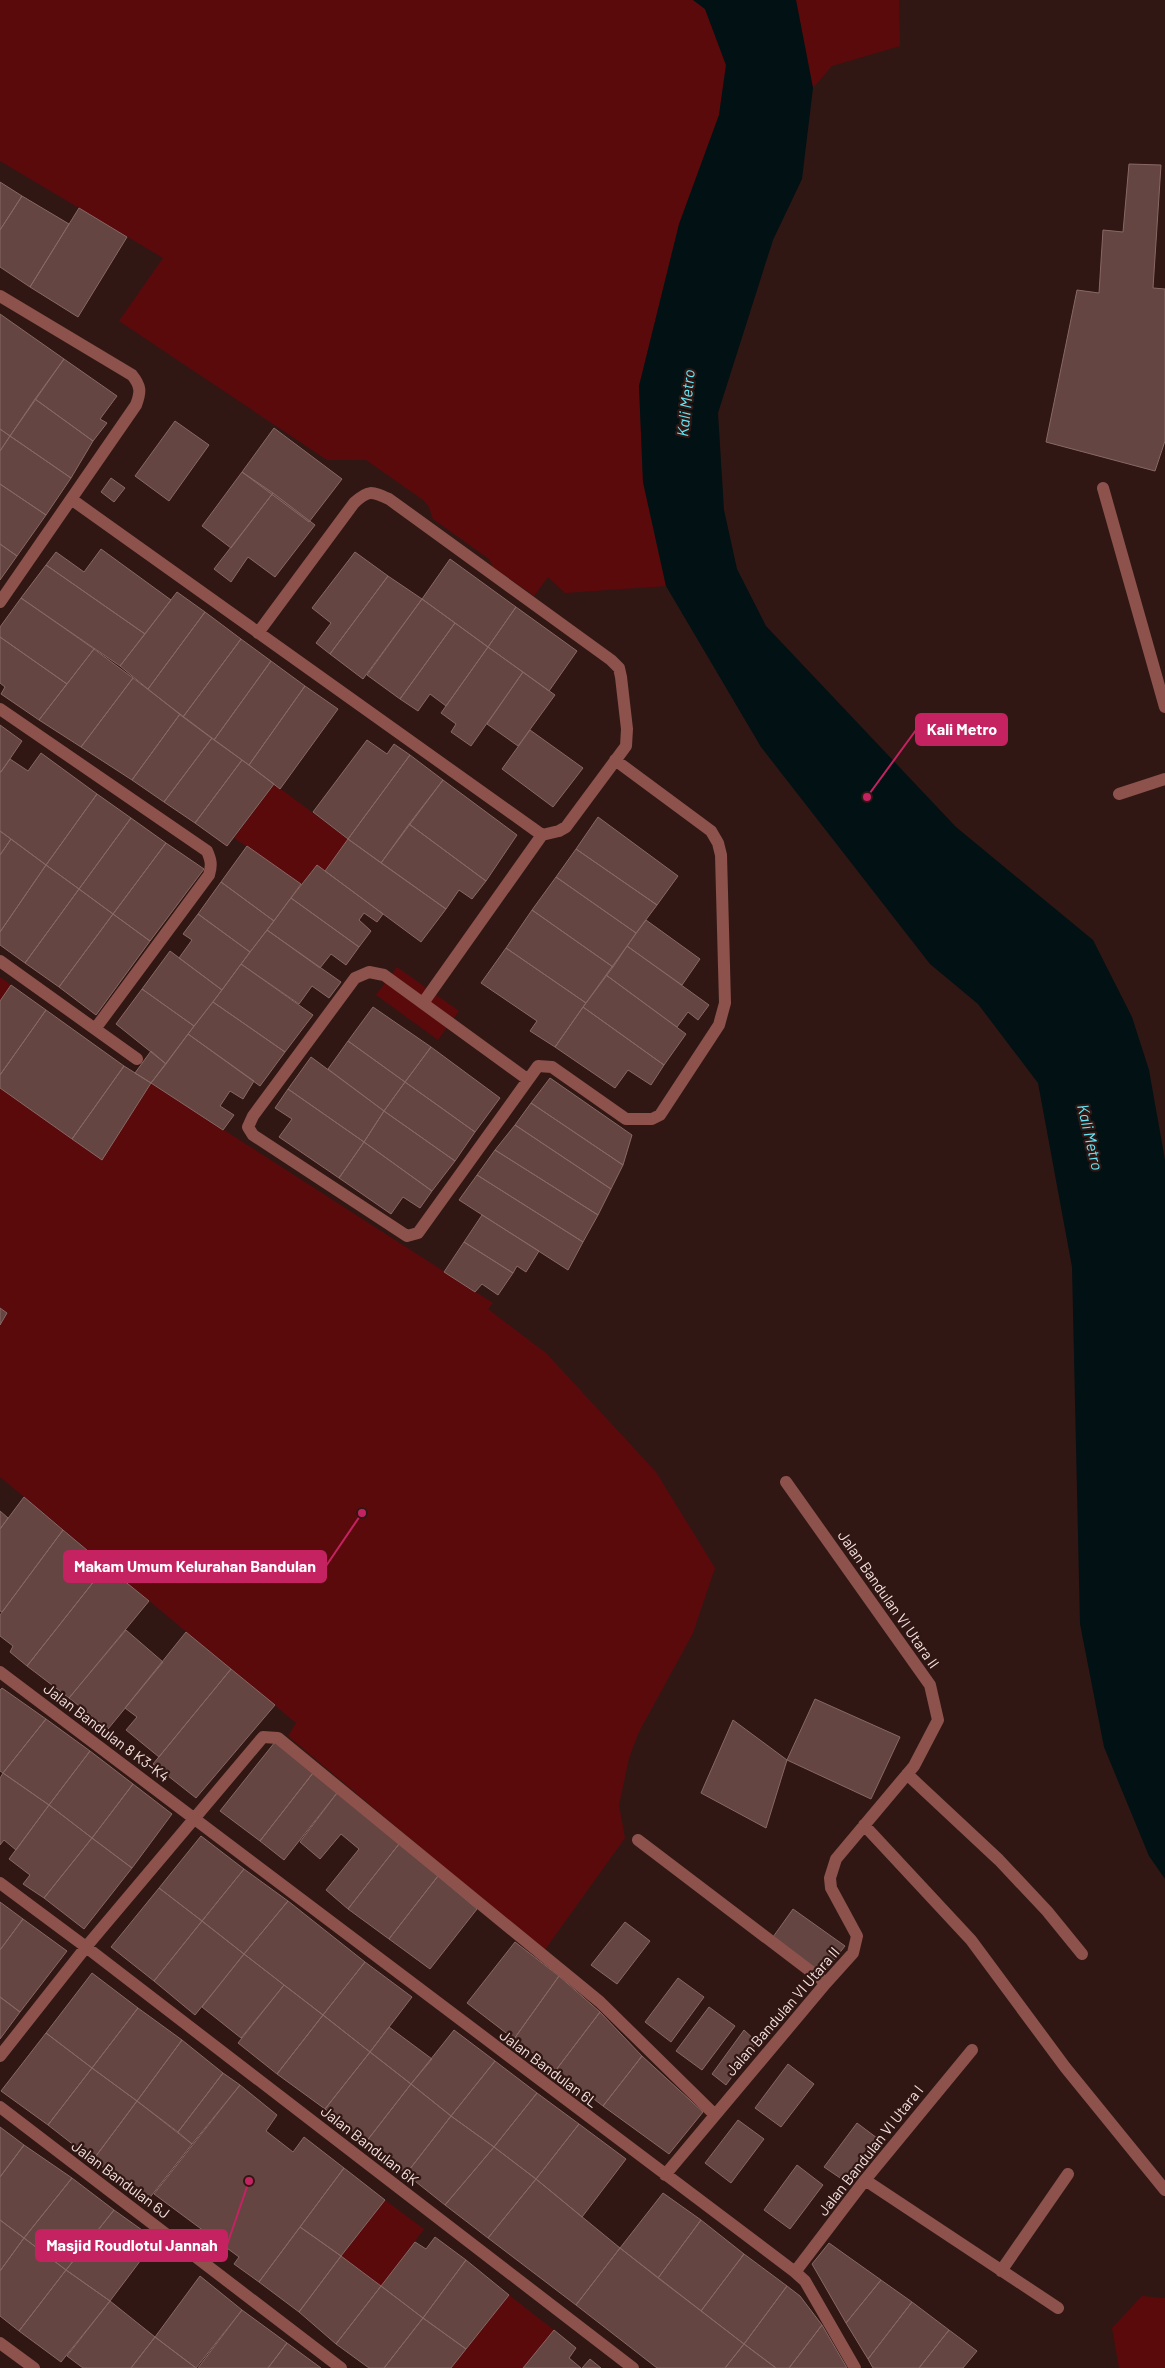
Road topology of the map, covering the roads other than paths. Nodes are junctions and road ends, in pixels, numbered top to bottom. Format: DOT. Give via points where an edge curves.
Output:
graph roads {
  1 [pos="0,296"];
  2 [pos="1103,488"];
  3 [pos="71,499"];
  4 [pos="0,602"];
  5 [pos="258,634"];
  6 [pos="1165,707"];
  7 [pos="0,709"];
  8 [pos="616,760"];
  9 [pos="1165,779"];
  10 [pos="1119,794"];
  11 [pos="542,835"];
  12 [pos="0,961"];
  13 [pos="423,1003"];
  14 [pos="95,1029"];
  15 [pos="137,1059"];
  16 [pos="527,1080"];
  17 [pos="786,1482"];
  18 [pos="0,1672"];
  19 [pos="907,1774"];
  20 [pos="195,1818"];
  21 [pos="864,1825"];
  22 [pos="638,1840"];
  23 [pos="0,1884"];
  24 [pos="86,1947"];
  25 [pos="1082,1954"];
  26 [pos="826,1983"];
  27 [pos="972,2050"];
  28 [pos="0,2056"];
  29 [pos="0,2107"];
  30 [pos="714,2115"];
  31 [pos="1068,2174"];
  32 [pos="666,2175"];
  33 [pos="866,2180"];
  34 [pos="1165,2190"];
  35 [pos="1001,2271"];
  36 [pos="796,2272"];
  37 [pos="1058,2308"];
  38 [pos="0,2343"];
  39 [pos="34,2368"];
  40 [pos="341,2368"];
  41 [pos="633,2368"];
  42 [pos="855,2368"];
  1 -- 3 [label="street" via="132,375 139,384 141,393 136,405"];
  2 -- 6 [label="street"];
  3 -- 4 [label="street"];
  3 -- 5 [label="street"];
  5 -- 8 [label="street" via="354,504 363,494 374,492 619,668 628,738"];
  5 -- 11 [label="street"];
  7 -- 14 [label="street" via="207,850 210,859 209,875"];
  8 -- 11 [label="street" via="566,827"];
  8 -- 16 [label="street" via="711,831 718,843 724,1014 660,1115 652,1119 626,1119 552,1067 538,1066"];
  9 -- 10 [label="street"];
  11 -- 13 [label="street"];
  12 -- 14 [label="street"];
  13 -- 16 [label="street"];
  13 -- 16 [label="street" via="377,972 363,973 355,978 253,1116 248,1126 253,1135 401,1233 413,1236"];
  14 -- 15 [label="street"];
  17 -- 19 [label="street, Jalan Bandulan VI Utara II" via="930,1686 938,1720"];
  18 -- 20 [label="street, Jalan Bandulan 8 K3-K4"];
  19 -- 21 [label="street, Jalan Bandulan VI Utara II"];
  19 -- 25 [label="street" via="999,1860"];
  20 -- 24 [label="street"];
  20 -- 30 [label="street" via="263,1737 278,1738 600,2002"];
  20 -- 32 [label="street, Jalan Bandulan 6L"];
  21 -- 26 [label="street, Jalan Bandulan VI Utara II" via="836,1859 830,1878 831,1888 857,1936 857,1944"];
  21 -- 34 [label="street" via="971,1940 1065,2067"];
  22 -- 26 [label="street"];
  23 -- 24 [label="street, Jalan Bandulan 6K"];
  24 -- 28 [label="street"];
  24 -- 41 [label="street, Jalan Bandulan 6K"];
  26 -- 30 [label="street, Jalan Bandulan VI Utara II"];
  27 -- 33 [label="street, Jalan Bandulan VI Utara I"];
  29 -- 40 [label="street, Jalan Bandulan 6J"];
  30 -- 32 [label="street, Jalan Bandulan VI Utara II"];
  31 -- 35 [label="street"];
  32 -- 36 [label="street, Jalan Bandulan 6L"];
  33 -- 35 [label="street"];
  33 -- 36 [label="street, Jalan Bandulan VI Utara I"];
  35 -- 37 [label="street"];
  36 -- 42 [label="street, Jalan Bandulan 6L"];
  38 -- 39 [label="street"];
}
